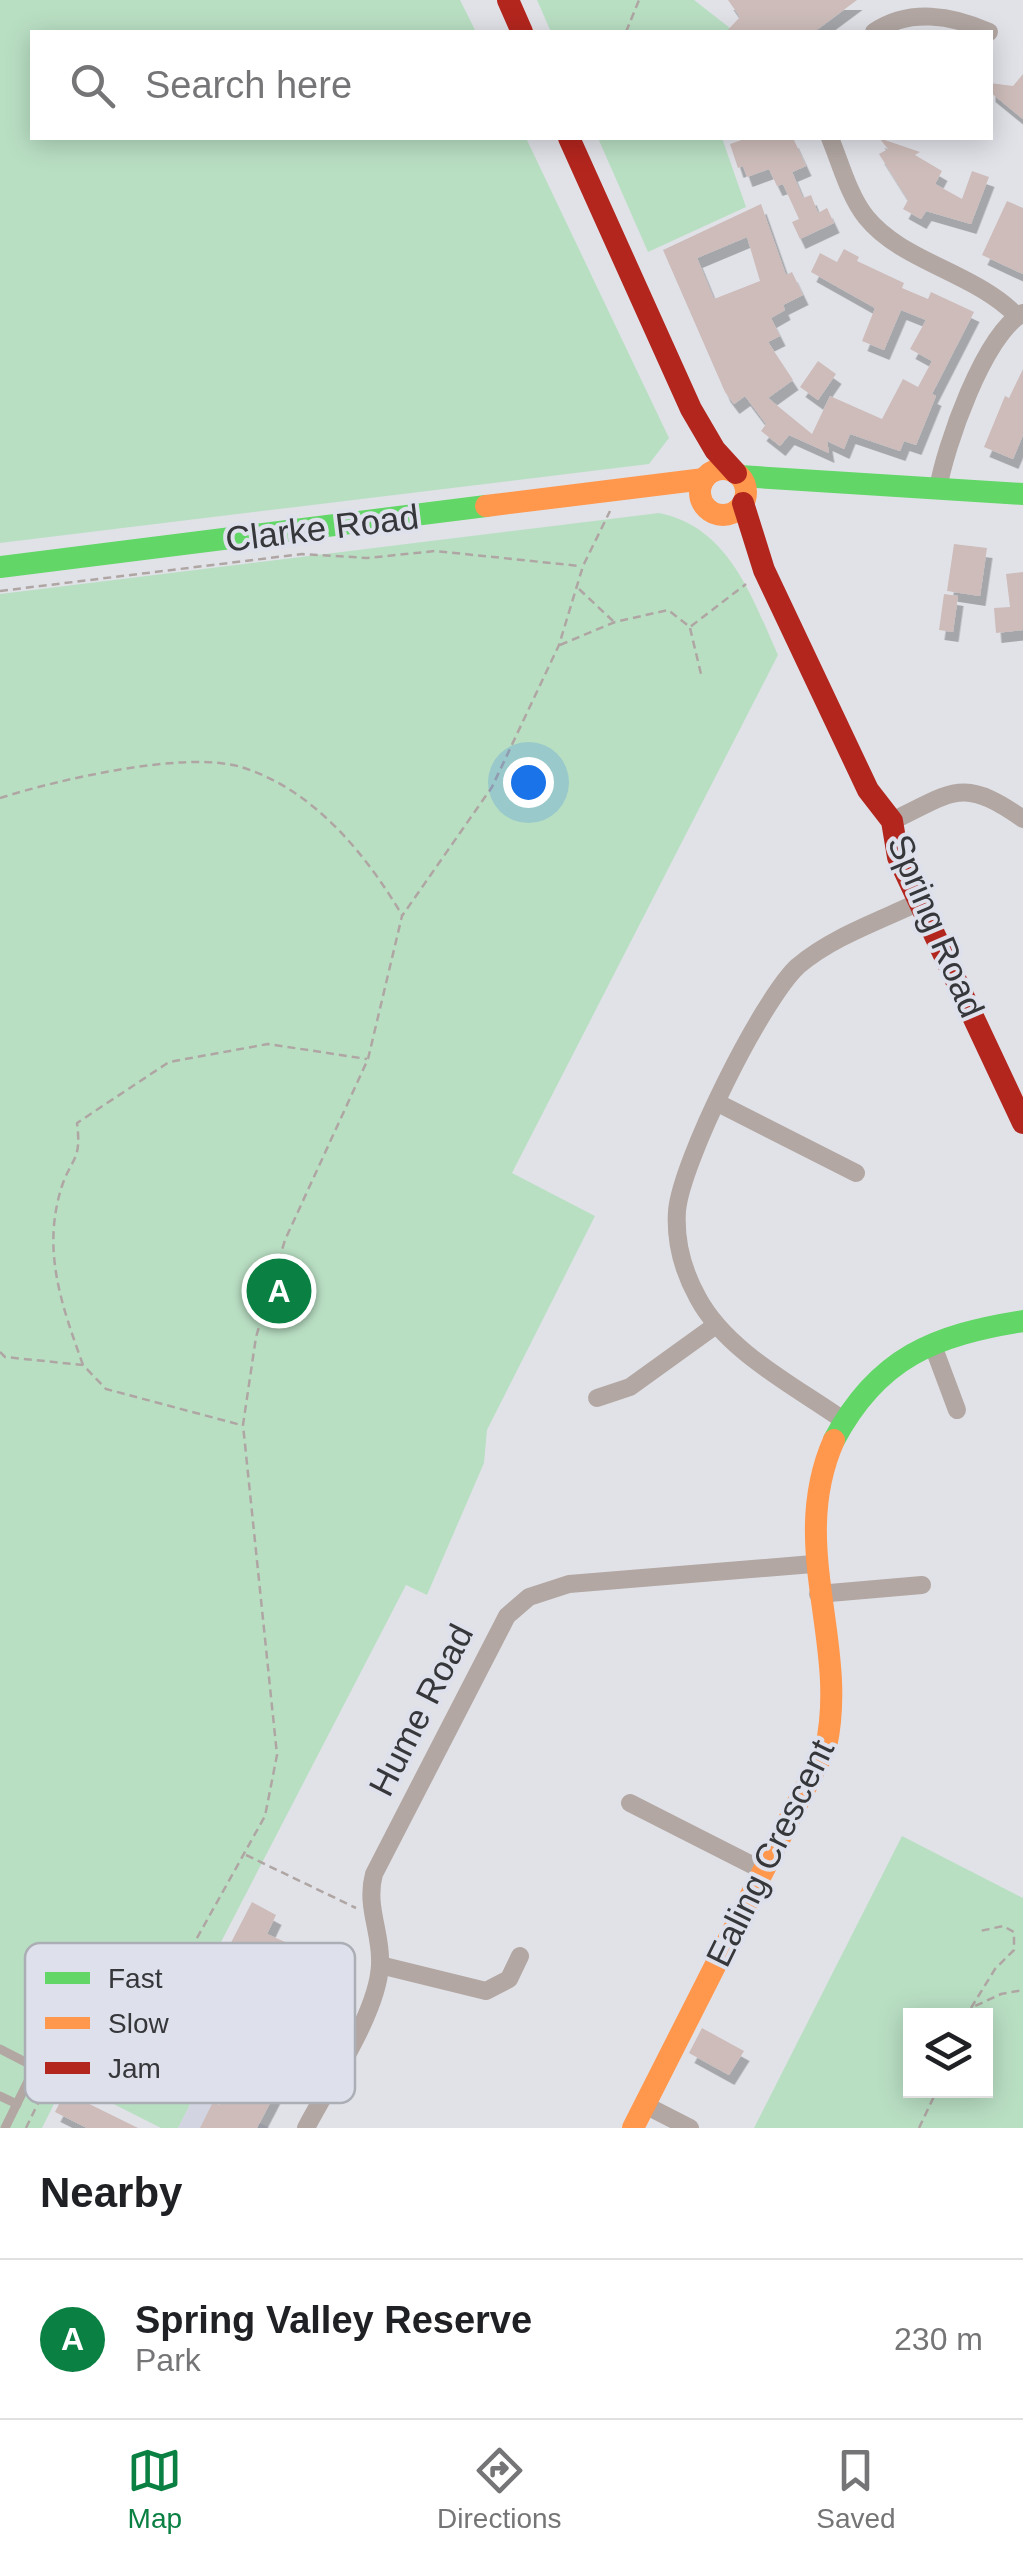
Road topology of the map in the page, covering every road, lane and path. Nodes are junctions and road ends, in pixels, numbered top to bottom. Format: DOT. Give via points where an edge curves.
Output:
graph roads {
  1 [pos="508,0"];
  2 [pos="639,0"];
  3 [pos="521,30"];
  4 [pos="627,30"];
  5 [pos="877,30"];
  6 [pos="984,30"];
  7 [pos="570,140"];
  8 [pos="831,140"];
  9 [pos="1020,314"];
  10 [pos="691,409"];
  11 [pos="738,475"];
  12 [pos="705,478"];
  13 [pos="797,482"];
  14 [pos="938,490"];
  15 [pos="632,491"];
  16 [pos="1023,494"];
  17 [pos="743,502"];
  18 [pos="711,511"];
  19 [pos="583,566"];
  20 [pos="0,567"];
  21 [pos="764,570"];
  22 [pos="578,588"];
  23 [pos="0,591"];
  24 [pos="615,622"];
  25 [pos="690,627"];
  26 [pos="559,645"];
  27 [pos="701,674"];
  28 [pos="0,798"];
  29 [pos="1023,819"];
  30 [pos="892,821"];
  31 [pos="919,902"];
  32 [pos="402,916"];
  33 [pos="368,1059"];
  34 [pos="718,1102"];
  35 [pos="1023,1123"];
  36 [pos="856,1173"];
  37 [pos="1023,1321"];
  38 [pos="716,1325"];
  39 [pos="932,1343"];
  40 [pos="0,1352"];
  41 [pos="82,1365"];
  42 [pos="597,1398"];
  43 [pos="957,1410"];
  44 [pos="843,1420"];
  45 [pos="243,1425"];
  46 [pos="814,1564"];
  47 [pos="922,1585"];
  48 [pos="818,1594"];
  49 [pos="630,1803"];
  50 [pos="245,1854"];
  51 [pos="764,1871"];
  52 [pos="370,1915"];
  53 [pos="980,1931"];
  54 [pos="194,1943"];
  55 [pos="520,1956"];
  56 [pos="380,1966"];
  57 [pos="1023,1990"];
  58 [pos="971,2008"];
  59 [pos="355,2033"];
  60 [pos="0,2050"];
  61 [pos="25,2062"];
  62 [pos="25,2086"];
  63 [pos="0,2096"];
  64 [pos="933,2098"];
  65 [pos="38,2103"];
  66 [pos="319,2103"];
  67 [pos="16,2104"];
  68 [pos="645,2105"];
  69 [pos="4,2128"];
  70 [pos="26,2128"];
  71 [pos="306,2128"];
  72 [pos="633,2128"];
  73 [pos="690,2128"];
  74 [pos="919,2128"];
  1 -- 3 [label="street"];
  2 -- 4 [label="path"];
  5 -- 6 [label="street" via="916,15"];
  7 -- 10 [label="street"];
  8 -- 9 [label="street" via="862,214 883,236 993,292"];
  9 -- 14 [label="street" via="998,336 945,450"];
  10 -- 11 [label="street"];
  10 -- 12 [label="street"];
  11 -- 12 [label="street" via="721,469"];
  11 -- 13 [label="street"];
  11 -- 17 [label="street"];
  12 -- 15 [label="street, Clarke Road"];
  12 -- 18 [label="street" via="700,492"];
  13 -- 14 [label="street"];
  13 -- 17 [label="street"];
  14 -- 16 [label="street"];
  15 -- 18 [label="street, Clarke Road"];
  15 -- 19 [label="path"];
  15 -- 20 [label="street, Clarke Road"];
  17 -- 18 [label="street" via="730,514"];
  17 -- 21 [label="street, Spring Road"];
  18 -- 21 [label="street, Spring Road"];
  19 -- 22 [label="path"];
  19 -- 23 [label="path" via="435,551 367,558 302,554"];
  21 -- 25 [label="path"];
  21 -- 30 [label="street, Spring Road" via="868,790"];
  22 -- 24 [label="path"];
  22 -- 26 [label="path"];
  24 -- 25 [label="path" via="668,610"];
  24 -- 26 [label="path"];
  25 -- 27 [label="path"];
  26 -- 32 [label="path" via="492,787"];
  28 -- 32 [label="path" via="73,778 201,762 241,767 280,785 350,837"];
  29 -- 30 [label="street" via="988,796 962,791"];
  30 -- 31 [label="street, Spring Road" via="898,857"];
  31 -- 34 [label="street" via="796,968"];
  31 -- 35 [label="street, Spring Road"];
  32 -- 33 [label="path"];
  33 -- 41 [label="path" via="268,1044 170,1062 77,1124 80,1152 61,1187 51,1242 57,1292"];
  33 -- 45 [label="path" via="284,1240 256,1337"];
  34 -- 36 [label="street"];
  34 -- 38 [label="street" via="683,1182 677,1228 686,1272"];
  37 -- 39 [label="street, Ealing Crescent"];
  38 -- 42 [label="street" via="630,1387"];
  38 -- 44 [label="street"];
  39 -- 43 [label="street"];
  39 -- 44 [label="street, Ealing Crescent" via="879,1377"];
  40 -- 41 [label="path"];
  41 -- 45 [label="path" via="106,1389"];
  44 -- 46 [label="street, Ealing Crescent" via="817,1484"];
  45 -- 50 [label="path" via="277,1754 265,1816"];
  46 -- 48 [label="street, Ealing Crescent"];
  46 -- 52 [label="street, Hume Road" via="569,1584 522,1601 500,1628 379,1861"];
  47 -- 48 [label="street"];
  48 -- 51 [label="street, Ealing Crescent" via="834,1694 831,1730"];
  49 -- 51 [label="street"];
  50 -- 52 [label="path"];
  50 -- 54 [label="path"];
  51 -- 68 [label="street, Ealing Crescent"];
  52 -- 56 [label="street, Hume Road"];
  53 -- 58 [label="path" via="1003,1926 1014,1932 1014,1950"];
  55 -- 56 [label="street" via="509,1979 486,1991"];
  56 -- 59 [label="street, Hume Road"];
  57 -- 58 [label="path"];
  60 -- 61 [label="lane"];
  62 -- 67 [label="lane"];
  63 -- 67 [label="lane"];
  64 -- 74 [label="path"];
  65 -- 70 [label="path"];
  66 -- 71 [label="street, Hume Road"];
  67 -- 69 [label="lane"];
  68 -- 72 [label="street, Ealing Crescent"];
  68 -- 73 [label="street"];
}
